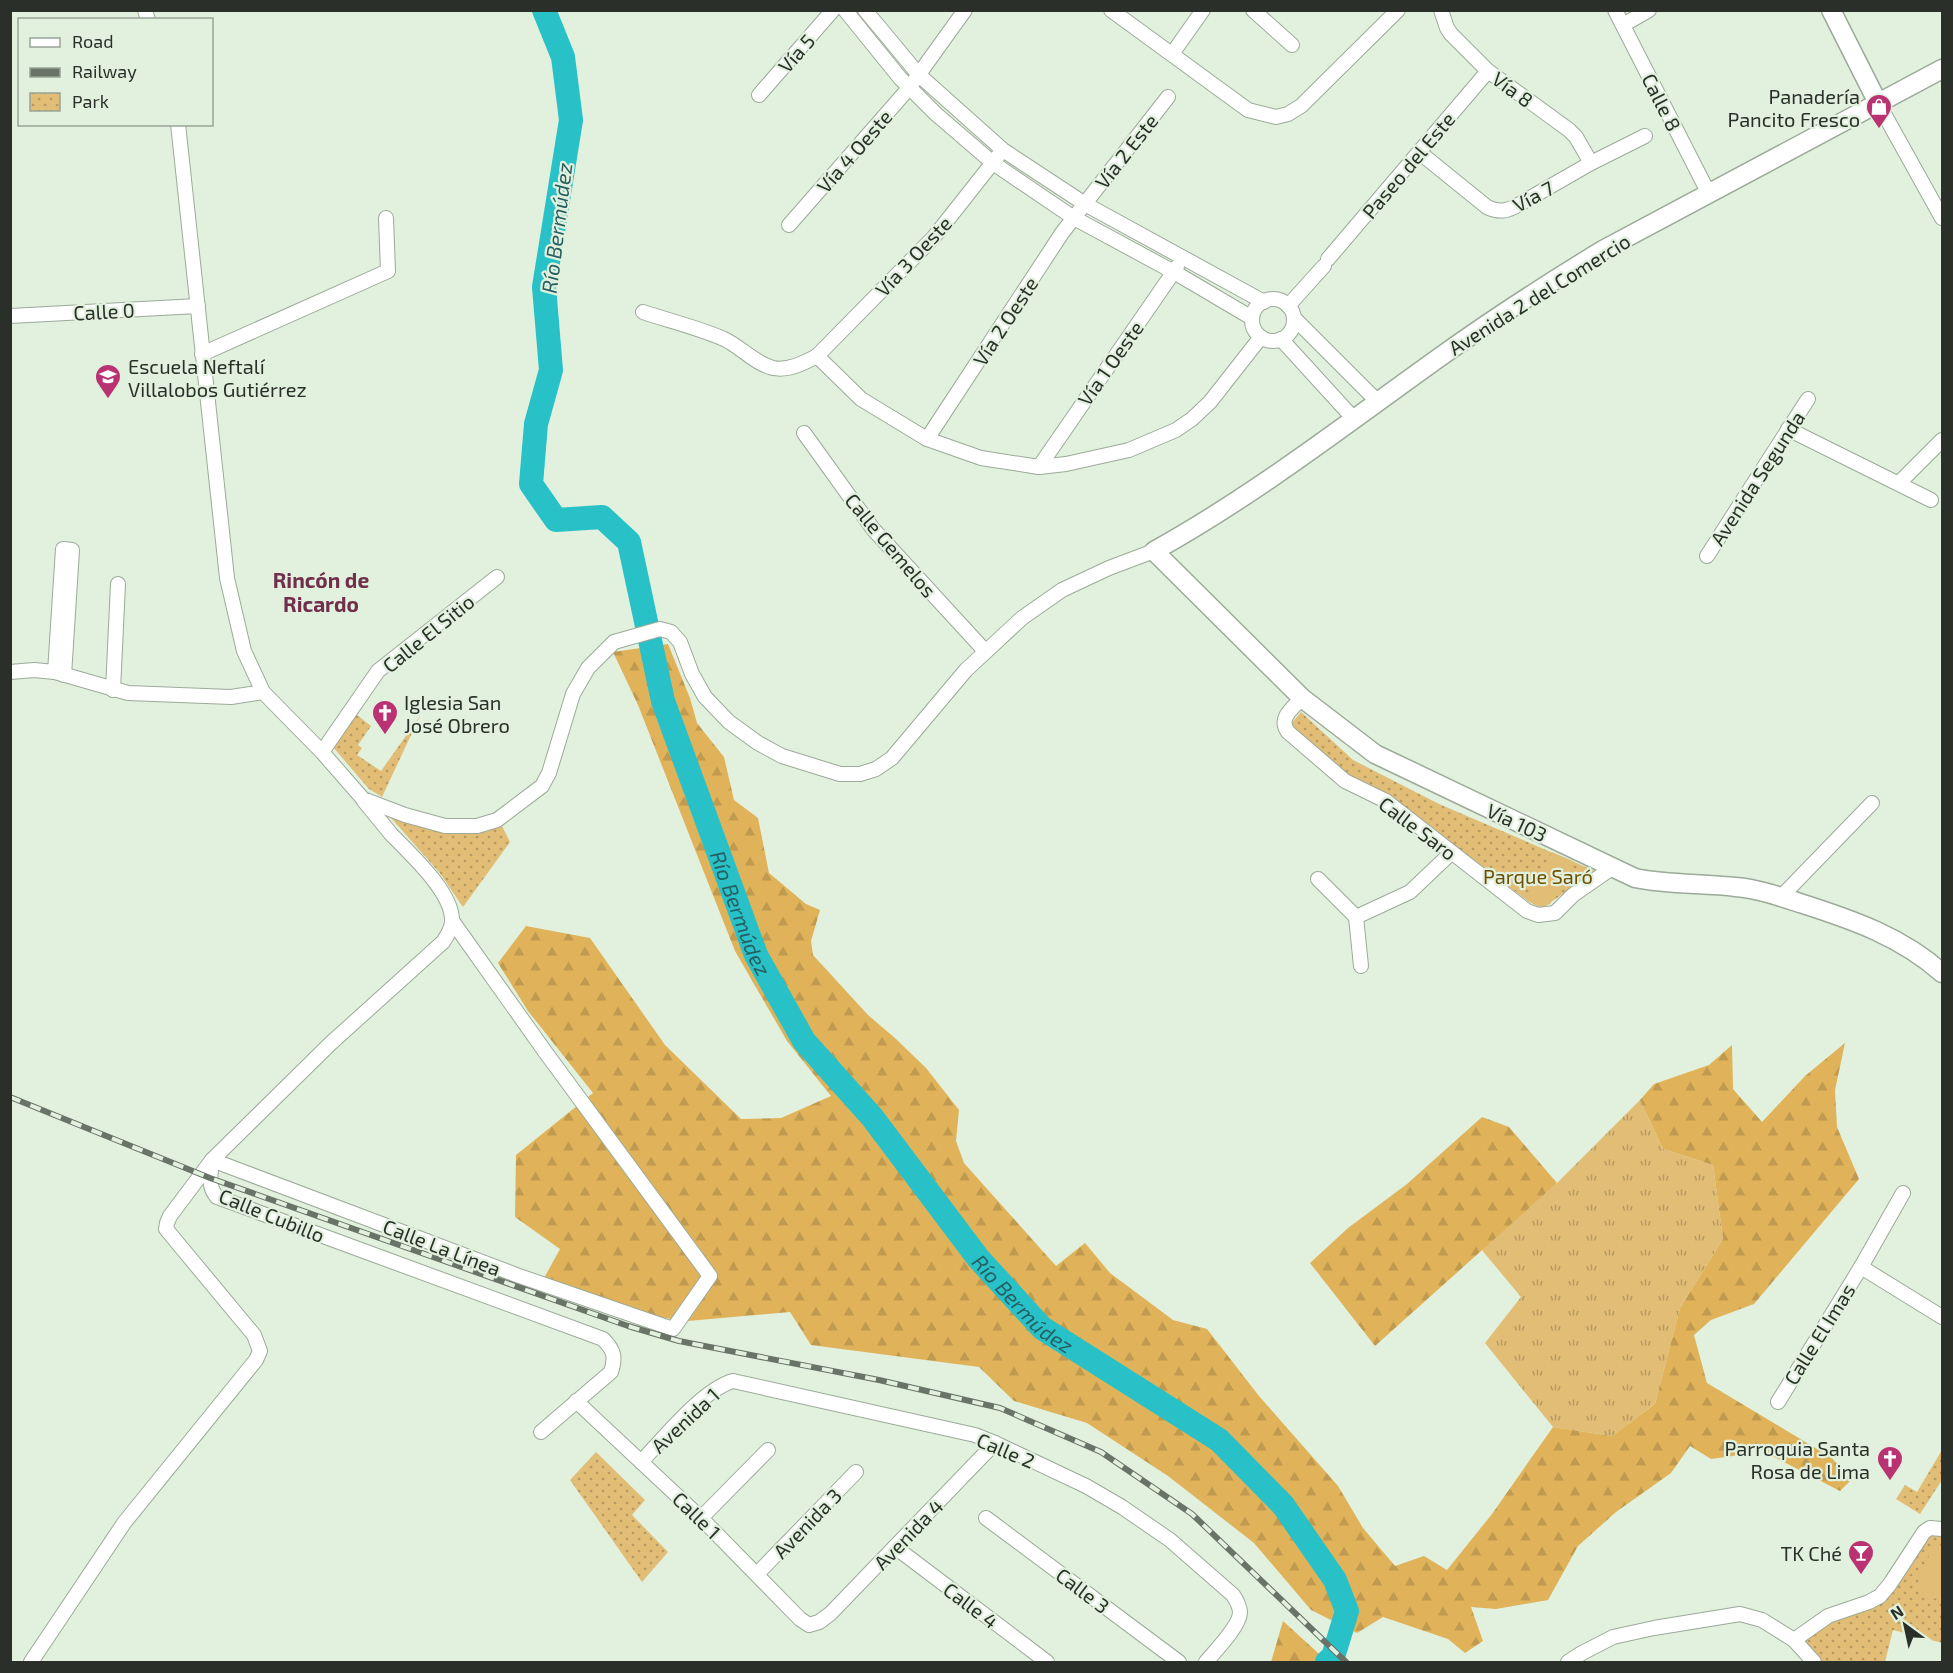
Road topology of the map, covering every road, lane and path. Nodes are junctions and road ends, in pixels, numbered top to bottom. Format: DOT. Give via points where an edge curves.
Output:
graph roads {
  1 [pos="833,10"];
  2 [pos="845,10"];
  3 [pos="865,10"];
  4 [pos="964,10"];
  5 [pos="1111,10"];
  6 [pos="1203,10"];
  7 [pos="1253,10"];
  8 [pos="1398,10"];
  9 [pos="1442,10"];
  10 [pos="1615,10"];
  11 [pos="1649,10"];
  12 [pos="1831,10"];
  13 [pos="1623,25"];
  14 [pos="1292,45"];
  15 [pos="1172,54"];
  16 [pos="1942,69"];
  17 [pos="1488,71"];
  18 [pos="919,75"];
  19 [pos="909,88"];
  20 [pos="759,95"];
  21 [pos="1168,97"];
  22 [pos="1878,103"];
  23 [pos="178,126"];
  24 [pos="1645,136"];
  25 [pos="1004,150"];
  26 [pos="1419,152"];
  27 [pos="993,163"];
  28 [pos="1591,164"];
  29 [pos="1709,194"];
  30 [pos="1085,204"];
  31 [pos="386,218"];
  32 [pos="1074,218"];
  33 [pos="1942,218"];
  34 [pos="789,225"];
  35 [pos="1183,259"];
  36 [pos="1173,272"];
  37 [pos="1264,302"];
  38 [pos="198,306"];
  39 [pos="643,312"];
  40 [pos="1291,312"];
  41 [pos="10,316"];
  42 [pos="1252,318"];
  43 [pos="1261,337"];
  44 [pos="1281,339"];
  45 [pos="202,354"];
  46 [pos="817,356"];
  47 [pos="1808,399"];
  48 [pos="1378,402"];
  49 [pos="1354,419"];
  50 [pos="1788,429"];
  51 [pos="804,433"];
  52 [pos="927,439"];
  53 [pos="1942,440"];
  54 [pos="1039,467"];
  55 [pos="1899,483"];
  56 [pos="1931,500"];
  57 [pos="1154,551"];
  58 [pos="1707,556"];
  59 [pos="497,577"];
  60 [pos="118,584"];
  61 [pos="985,651"];
  62 [pos="10,672"];
  63 [pos="59,673"];
  64 [pos="113,690"];
  65 [pos="262,692"];
  66 [pos="1302,698"];
  67 [pos="322,752"];
  68 [pos="363,799"];
  69 [pos="1872,803"];
  70 [pos="1451,853"];
  71 [pos="1612,868"];
  72 [pos="1318,879"];
  73 [pos="1780,897"];
  74 [pos="1356,916"];
  75 [pos="453,922"];
  76 [pos="1361,966"];
  77 [pos="1942,973"];
  78 [pos="213,1160"];
  79 [pos="1903,1193"];
  80 [pos="1861,1266"];
  81 [pos="1942,1317"];
  82 [pos="733,1382"];
  83 [pos="576,1401"];
  84 [pos="1778,1402"];
  85 [pos="541,1432"];
  86 [pos="995,1443"];
  87 [pos="768,1450"];
  88 [pos="641,1462"];
  89 [pos="856,1472"];
  90 [pos="701,1518"];
  91 [pos="986,1518"];
  92 [pos="1942,1529"];
  93 [pos="895,1547"];
  94 [pos="757,1574"];
  95 [pos="819,1622"];
  96 [pos="1794,1640"];
  97 [pos="31,1662"];
  98 [pos="1047,1662"];
  99 [pos="1179,1662"];
  100 [pos="1206,1662"];
  101 [pos="1568,1662"];
  102 [pos="1814,1662"];
  1 -- 20 [label="street, Vía 5"];
  2 -- 19 [label="street"];
  3 -- 18 [label="street"];
  4 -- 18 [label="street, Vía 4 Oeste"];
  5 -- 15 [label="street"];
  6 -- 15 [label="street"];
  7 -- 14 [label="street"];
  8 -- 15 [label="street" via="1301,106 1276,117 1248,110"];
  9 -- 17 [label="street, Vía 8" via="1451,34"];
  10 -- 13 [label="street, Calle 8"];
  11 -- 13 [label="street"];
  12 -- 22 [label="main road"];
  13 -- 29 [label="street, Calle 8"];
  16 -- 22 [label="main road, Avenida 2 del Comercio"];
  17 -- 26 [label="street, Paseo del Este"];
  17 -- 28 [label="street, Vía 8" via="1569,130"];
  18 -- 19 [label="street, Vía 4 Oeste"];
  18 -- 25 [label="street"];
  19 -- 27 [label="street"];
  19 -- 34 [label="street, Vía 4 Oeste"];
  21 -- 30 [label="street, Vía 2 Este"];
  22 -- 29 [label="main road, Avenida 2 del Comercio"];
  22 -- 33 [label="street"];
  23 -- 38 [label="street"];
  24 -- 28 [label="street"];
  25 -- 27 [label="street, Vía 3 Oeste"];
  25 -- 30 [label="street"];
  26 -- 28 [label="street, Vía 7" via="1487,207 1500,211 1509,210"];
  26 -- 40 [label="street, Paseo del Este" via="1326,263"];
  27 -- 32 [label="street"];
  27 -- 46 [label="street, Vía 3 Oeste" via="933,237"];
  29 -- 48 [label="main road, Avenida 2 del Comercio" via="1550,282"];
  30 -- 32 [label="street, Vía 2 Oeste"];
  30 -- 35 [label="street"];
  31 -- 45 [label="street" via="388,271"];
  32 -- 36 [label="street"];
  32 -- 52 [label="street, Vía 2 Oeste"];
  35 -- 36 [label="street, Vía 1 Oeste"];
  35 -- 37 [label="street"];
  36 -- 42 [label="street"];
  36 -- 54 [label="street, Vía 1 Oeste"];
  37 -- 40 [label="street" via="1277,300"];
  37 -- 42 [label="street"];
  38 -- 41 [label="street, Calle 0"];
  38 -- 45 [label="street"];
  39 -- 46 [label="street" via="725,339 773,368 788,368"];
  40 -- 44 [label="street" via="1291,330"];
  40 -- 48 [label="street"];
  42 -- 43 [label="street"];
  43 -- 44 [label="street"];
  43 -- 54 [label="street" via="1210,402 1176,430 1129,450"];
  44 -- 49 [label="street"];
  45 -- 65 [label="street" via="227,578 238,632"];
  46 -- 52 [label="street" via="861,399"];
  47 -- 50 [label="street, Avenida Segunda"];
  48 -- 49 [label="main road, Avenida 2 del Comercio"];
  49 -- 57 [label="main road, Avenida 2 del Comercio" via="1248,493"];
  50 -- 55 [label="street"];
  50 -- 58 [label="street, Avenida Segunda"];
  51 -- 61 [label="street, Calle Gemelos" via="873,529"];
  52 -- 54 [label="street" via="981,458"];
  53 -- 55 [label="street"];
  55 -- 56 [label="street"];
  57 -- 61 [label="street" via="1062,590"];
  57 -- 66 [label="main road, Vía 103"];
  59 -- 67 [label="street, Calle El Sitio" via="378,671"];
  60 -- 64 [label="street"];
  61 -- 68 [label="street" via="892,758 860,774 840,774 782,756 729,722 705,697 681,642 671,632 660,629 614,642 588,668 573,694 542,786 497,820 477,826 445,826"];
  62 -- 63 [label="street"];
  63 -- 63 [label="street" via="72,550 63,549"];
  63 -- 64 [label="street"];
  64 -- 65 [label="street" via="231,697"];
  65 -- 67 [label="street"];
  66 -- 70 [label="street, Calle Saro" via="1283,719 1288,732 1345,781 1386,801"];
  66 -- 71 [label="main road, Vía 103" via="1375,754"];
  67 -- 68 [label="street"];
  68 -- 75 [label="street" via="424,867 440,889"];
  69 -- 73 [label="street"];
  70 -- 71 [label="street, Calle Saro" via="1527,911 1538,915 1555,913"];
  70 -- 74 [label="street" via="1410,892"];
  71 -- 73 [label="main road, Vía 103" via="1660,884 1736,887"];
  72 -- 74 [label="street"];
  73 -- 77 [label="main road, Vía 103" via="1861,923 1919,954"];
  74 -- 76 [label="street"];
  75 -- 78 [label="street, Calle Cubillo" via="443,942 331,1043"];
  75 -- 78 [label="street, Calle La Línea" via="710,1276 674,1329 519,1276"];
  78 -- 83 [label="street, Calle Cubillo" via="210,1184 217,1197 603,1340 615,1359 611,1372"];
  78 -- 97 [label="street" via="170,1216 166,1229 255,1335 260,1351 124,1523"];
  79 -- 80 [label="street, Calle El Imas"];
  80 -- 81 [label="street, Calle El Imas"];
  80 -- 84 [label="street, Calle El Imas"];
  82 -- 86 [label="street, Calle 2" via="975,1435"];
  82 -- 88 [label="street, Avenida 1" via="708,1394"];
  83 -- 85 [label="street, Calle Cubillo"];
  83 -- 88 [label="street, Calle 1"];
  86 -- 93 [label="street, Avenida 4"];
  86 -- 100 [label="street, Calle 2" via="1122,1507 1170,1539 1233,1595 1240,1616"];
  87 -- 90 [label="street"];
  88 -- 90 [label="street, Calle 1"];
  89 -- 94 [label="street, Avenida 3"];
  90 -- 94 [label="street, Calle 1"];
  91 -- 99 [label="street, Calle 3"];
  92 -- 96 [label="street" via="1924,1532 1880,1596 1828,1616"];
  93 -- 95 [label="street, Avenida 4"];
  93 -- 98 [label="street, Calle 4"];
  94 -- 95 [label="street, Calle 1" via="800,1619 809,1625"];
  96 -- 101 [label="street" via="1762,1620 1740,1614 1613,1637"];
  96 -- 102 [label="street"];
}
